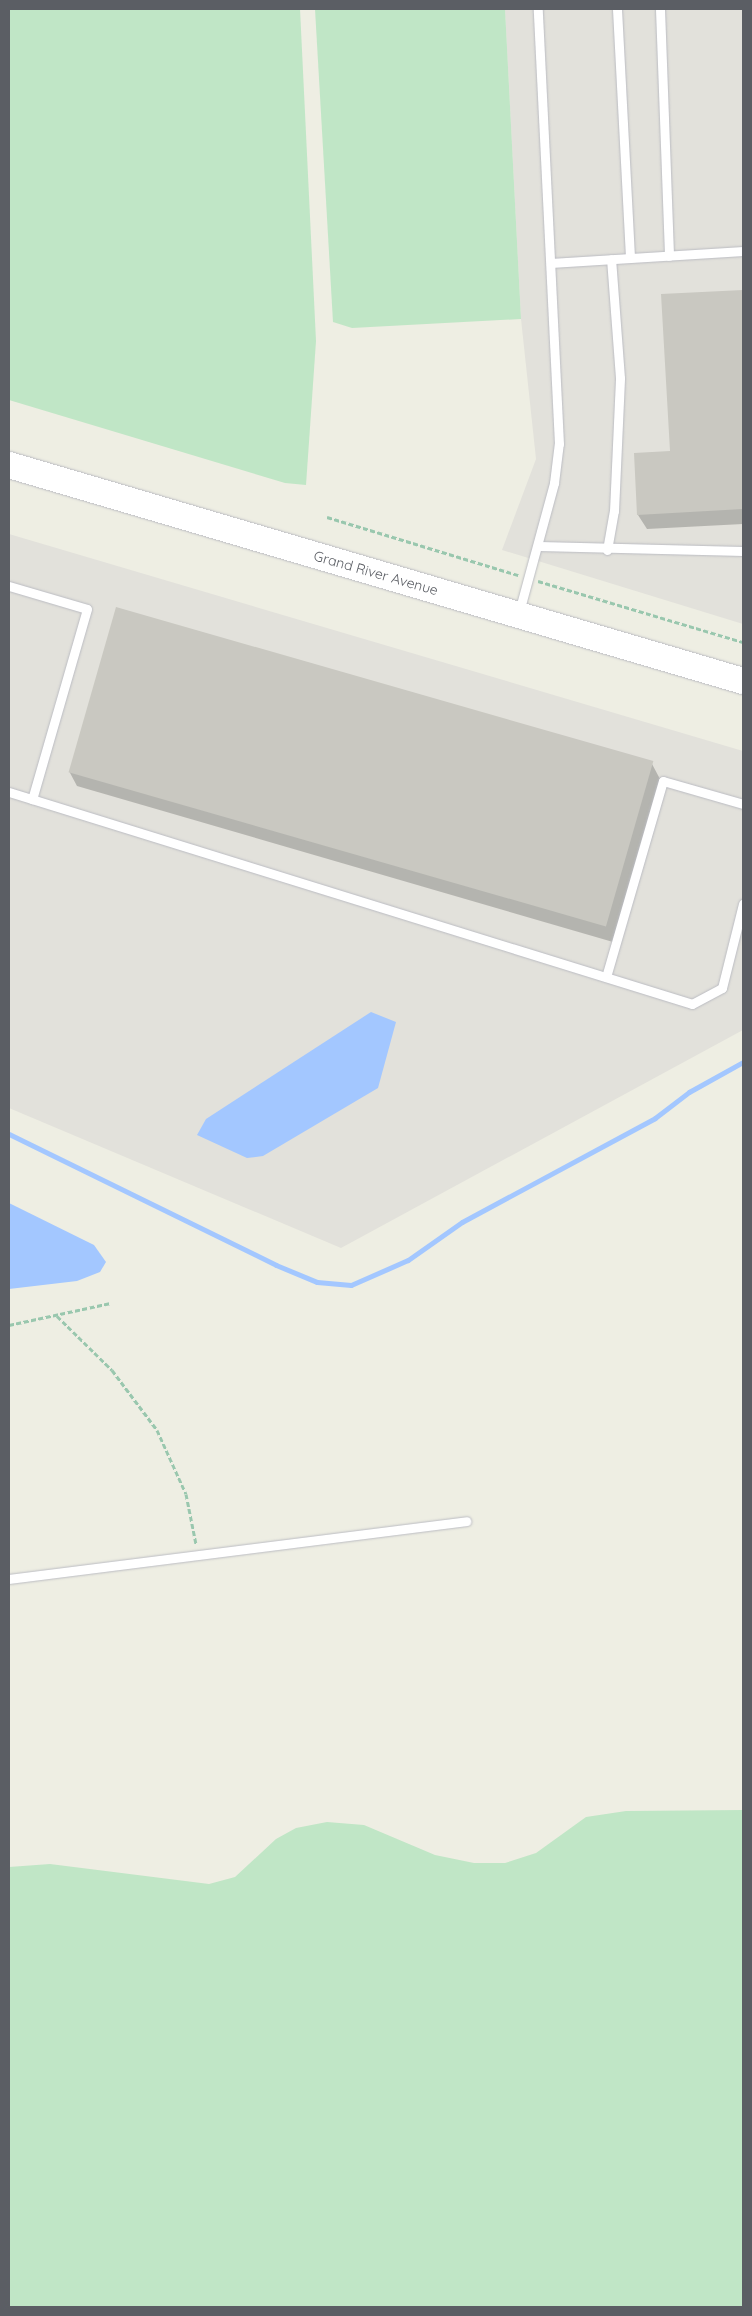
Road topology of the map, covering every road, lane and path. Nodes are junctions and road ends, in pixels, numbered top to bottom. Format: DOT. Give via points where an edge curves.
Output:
graph roads {
  1 [pos="538,9"];
  2 [pos="617,9"];
  3 [pos="660,9"];
  4 [pos="743,251"];
  5 [pos="669,256"];
  6 [pos="630,258"];
  7 [pos="611,259"];
  8 [pos="551,263"];
  9 [pos="9,464"];
  10 [pos="539,546"];
  11 [pos="607,550"];
  12 [pos="743,551"];
  13 [pos="9,586"];
  14 [pos="519,615"];
  15 [pos="743,681"];
  16 [pos="9,792"];
  17 [pos="32,799"];
  18 [pos="743,804"];
  19 [pos="743,904"];
  20 [pos="606,977"];
  21 [pos="111,1303"];
  22 [pos="57,1316"];
  23 [pos="9,1325"];
  24 [pos="466,1521"];
  25 [pos="198,1554"];
  26 [pos="9,1580"];
  1 -- 8 [label="lane"];
  2 -- 6 [label="lane"];
  3 -- 5 [label="lane"];
  4 -- 5 [label="lane"];
  5 -- 6 [label="lane"];
  6 -- 7 [label="lane"];
  7 -- 8 [label="lane"];
  7 -- 11 [label="lane" via="620,378 614,510"];
  8 -- 10 [label="lane" via="559,444"];
  9 -- 14 [label="main road, Grand River Avenue"];
  10 -- 11 [label="lane"];
  10 -- 14 [label="lane"];
  11 -- 12 [label="lane"];
  13 -- 17 [label="lane" via="87,609"];
  14 -- 15 [label="main road, Grand River Avenue"];
  16 -- 17 [label="lane"];
  17 -- 20 [label="lane"];
  18 -- 20 [label="lane" via="663,781"];
  19 -- 20 [label="lane" via="722,988 692,1004"];
  21 -- 22 [label="path"];
  22 -- 23 [label="path"];
  22 -- 25 [label="path" via="112,1370 157,1430 186,1494"];
  24 -- 25 [label="lane"];
  25 -- 26 [label="lane"];
}
